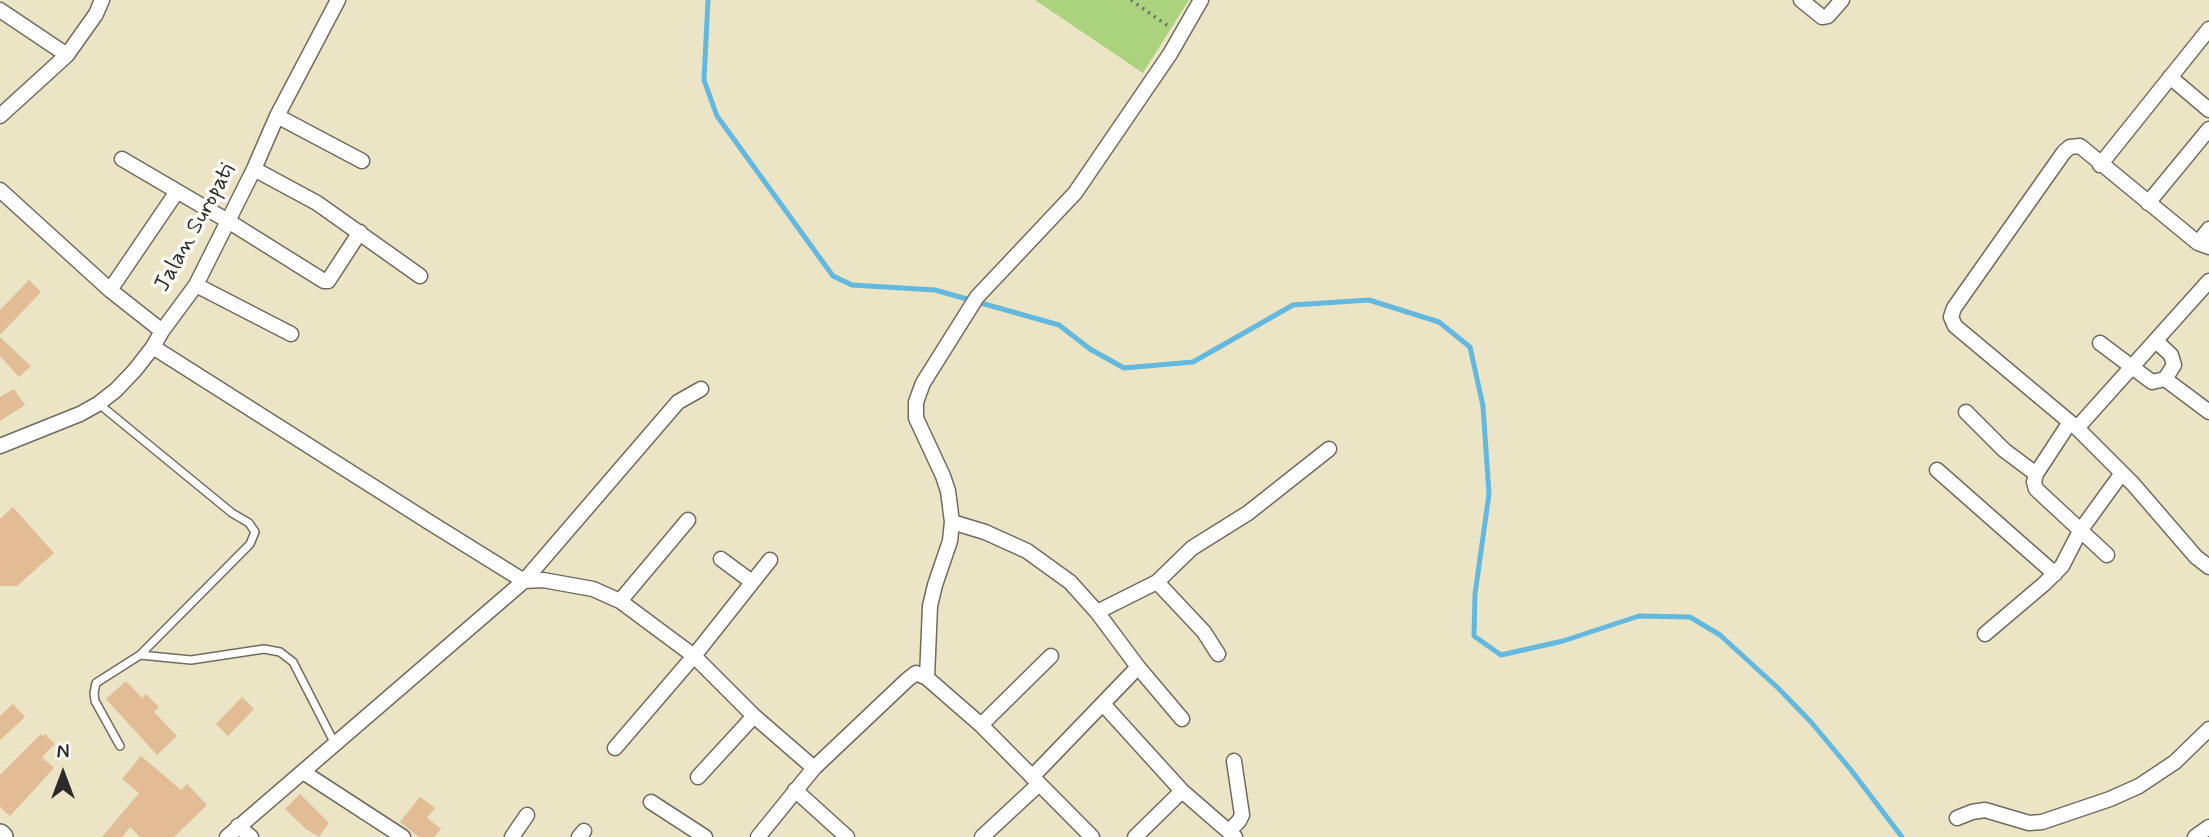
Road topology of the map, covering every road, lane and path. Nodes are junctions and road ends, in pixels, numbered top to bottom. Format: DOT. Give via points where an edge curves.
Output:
graph roads {
  1 [pos="102,0"];
  2 [pos="338,0"];
  3 [pos="1131,0"];
  4 [pos="1201,0"];
  5 [pos="1842,0"];
  6 [pos="1808,2"];
  7 [pos="0,10"];
  8 [pos="2209,29"];
  9 [pos="1181,36"];
  10 [pos="67,55"];
  11 [pos="2170,77"];
  12 [pos="2209,110"];
  13 [pos="0,116"];
  14 [pos="277,116"];
  15 [pos="2209,128"];
  16 [pos="122,159"];
  17 [pos="362,161"];
  18 [pos="2100,164"];
  19 [pos="254,169"];
  20 [pos="0,190"];
  21 [pos="176,192"];
  22 [pos="2148,203"];
  23 [pos="228,221"];
  24 [pos="2209,229"];
  25 [pos="360,232"];
  26 [pos="2204,245"];
  27 [pos="420,276"];
  28 [pos="2209,281"];
  29 [pos="196,285"];
  30 [pos="110,290"];
  31 [pos="162,331"];
  32 [pos="292,334"];
  33 [pos="2157,341"];
  34 [pos="2100,344"];
  35 [pos="153,347"];
  36 [pos="2132,368"];
  37 [pos="2165,379"];
  38 [pos="701,389"];
  39 [pos="98,404"];
  40 [pos="1966,412"];
  41 [pos="2209,412"];
  42 [pos="2074,425"];
  43 [pos="0,446"];
  44 [pos="1329,449"];
  45 [pos="1937,470"];
  46 [pos="2122,472"];
  47 [pos="2036,474"];
  48 [pos="688,520"];
  49 [pos="952,522"];
  50 [pos="2080,531"];
  51 [pos="2107,555"];
  52 [pos="721,559"];
  53 [pos="770,560"];
  54 [pos="2209,567"];
  55 [pos="2054,574"];
  56 [pos="524,580"];
  57 [pos="752,582"];
  58 [pos="1157,582"];
  59 [pos="620,601"];
  60 [pos="1097,612"];
  61 [pos="1985,634"];
  62 [pos="1218,654"];
  63 [pos="140,655"];
  64 [pos="694,656"];
  65 [pos="1051,656"];
  66 [pos="1138,667"];
  67 [pos="917,677"];
  68 [pos="1103,704"];
  69 [pos="754,716"];
  70 [pos="1181,719"];
  71 [pos="981,725"];
  72 [pos="2209,729"];
  73 [pos="335,744"];
  74 [pos="120,746"];
  75 [pos="615,748"];
  76 [pos="1234,761"];
  77 [pos="814,768"];
  78 [pos="303,772"];
  79 [pos="698,777"];
  80 [pos="1036,780"];
  81 [pos="795,790"];
  82 [pos="1182,791"];
  83 [pos="651,802"];
  84 [pos="527,815"];
  85 [pos="1957,818"];
  86 [pos="238,826"];
  87 [pos="2209,827"];
  88 [pos="1232,834"];
  89 [pos="227,837"];
  90 [pos="251,837"];
  91 [pos="403,837"];
  92 [pos="512,837"];
  93 [pos="705,837"];
  94 [pos="758,837"];
  95 [pos="847,837"];
  96 [pos="982,837"];
  97 [pos="1092,837"];
  98 [pos="1135,837"];
  99 [pos="2195,837"];
  1 -- 10 [label="street"];
  2 -- 14 [label="street, Jalan Suropati"];
  3 -- 9 [label="path"];
  4 -- 9 [label="street"];
  5 -- 6 [label="street" via="1825,17"];
  7 -- 10 [label="street"];
  8 -- 11 [label="street"];
  9 -- 49 [label="street" via="1075,192 976,297 923,383 915,411 943,476"];
  10 -- 13 [label="street"];
  11 -- 12 [label="street"];
  11 -- 18 [label="street"];
  14 -- 17 [label="street"];
  14 -- 19 [label="street, Jalan Suropati"];
  15 -- 22 [label="street"];
  16 -- 21 [label="street"];
  18 -- 22 [label="street"];
  18 -- 42 [label="street" via="2080,146 2064,152 1951,317 1955,326"];
  19 -- 23 [label="street, Jalan Suropati"];
  19 -- 25 [label="street"];
  20 -- 30 [label="street"];
  21 -- 23 [label="street"];
  21 -- 30 [label="street"];
  22 -- 26 [label="street"];
  23 -- 25 [label="street" via="324,281"];
  23 -- 29 [label="street, Jalan Suropati"];
  24 -- 26 [label="street"];
  25 -- 27 [label="street"];
  28 -- 33 [label="street"];
  29 -- 31 [label="street, Jalan Suropati"];
  29 -- 32 [label="street"];
  30 -- 31 [label="street"];
  31 -- 35 [label="street, Jalan Suropati"];
  33 -- 36 [label="street"];
  33 -- 37 [label="street" via="2174,360"];
  34 -- 36 [label="street"];
  35 -- 39 [label="street, Jalan Suropati"];
  35 -- 56 [label="street"];
  36 -- 37 [label="street" via="2152,383"];
  36 -- 42 [label="street"];
  37 -- 41 [label="street"];
  38 -- 56 [label="street" via="678,402"];
  39 -- 43 [label="street, Jalan Suropati"];
  39 -- 63 [label="lane" via="255,532 250,544"];
  40 -- 47 [label="street"];
  42 -- 46 [label="street"];
  42 -- 47 [label="street"];
  44 -- 58 [label="street" via="1248,513 1192,548"];
  45 -- 55 [label="street"];
  46 -- 50 [label="street"];
  46 -- 54 [label="street"];
  47 -- 50 [label="street" via="2036,489"];
  48 -- 59 [label="street"];
  49 -- 60 [label="street" via="1027,551 1070,582"];
  49 -- 67 [label="street" via="934,584"];
  50 -- 51 [label="street"];
  50 -- 55 [label="street"];
  52 -- 57 [label="street"];
  53 -- 57 [label="street"];
  55 -- 61 [label="street"];
  56 -- 59 [label="street" via="593,589"];
  56 -- 73 [label="street"];
  57 -- 64 [label="street"];
  58 -- 60 [label="street"];
  58 -- 62 [label="street" via="1204,632"];
  59 -- 64 [label="street"];
  60 -- 66 [label="street"];
  63 -- 73 [label="lane" via="191,660 264,649 280,652 293,662"];
  63 -- 74 [label="lane" via="96,683 95,701"];
  64 -- 69 [label="street"];
  64 -- 75 [label="street"];
  65 -- 71 [label="street"];
  66 -- 68 [label="street"];
  66 -- 70 [label="street"];
  67 -- 71 [label="street"];
  67 -- 77 [label="street"];
  68 -- 80 [label="street"];
  68 -- 82 [label="street"];
  69 -- 77 [label="street"];
  69 -- 79 [label="street"];
  71 -- 80 [label="street"];
  72 -- 85 [label="street" via="2175,762 2140,786 2110,799 2042,822 2029,823 1986,810"];
  73 -- 78 [label="street"];
  76 -- 88 [label="street" via="1242,815"];
  77 -- 81 [label="street"];
  78 -- 86 [label="street"];
  78 -- 91 [label="street"];
  80 -- 96 [label="street"];
  80 -- 97 [label="street"];
  81 -- 94 [label="street"];
  81 -- 95 [label="street"];
  82 -- 88 [label="street"];
  82 -- 98 [label="street"];
  83 -- 93 [label="street"];
  84 -- 92 [label="street"];
  86 -- 89 [label="street"];
  86 -- 90 [label="street"];
  87 -- 99 [label="street"];
}
